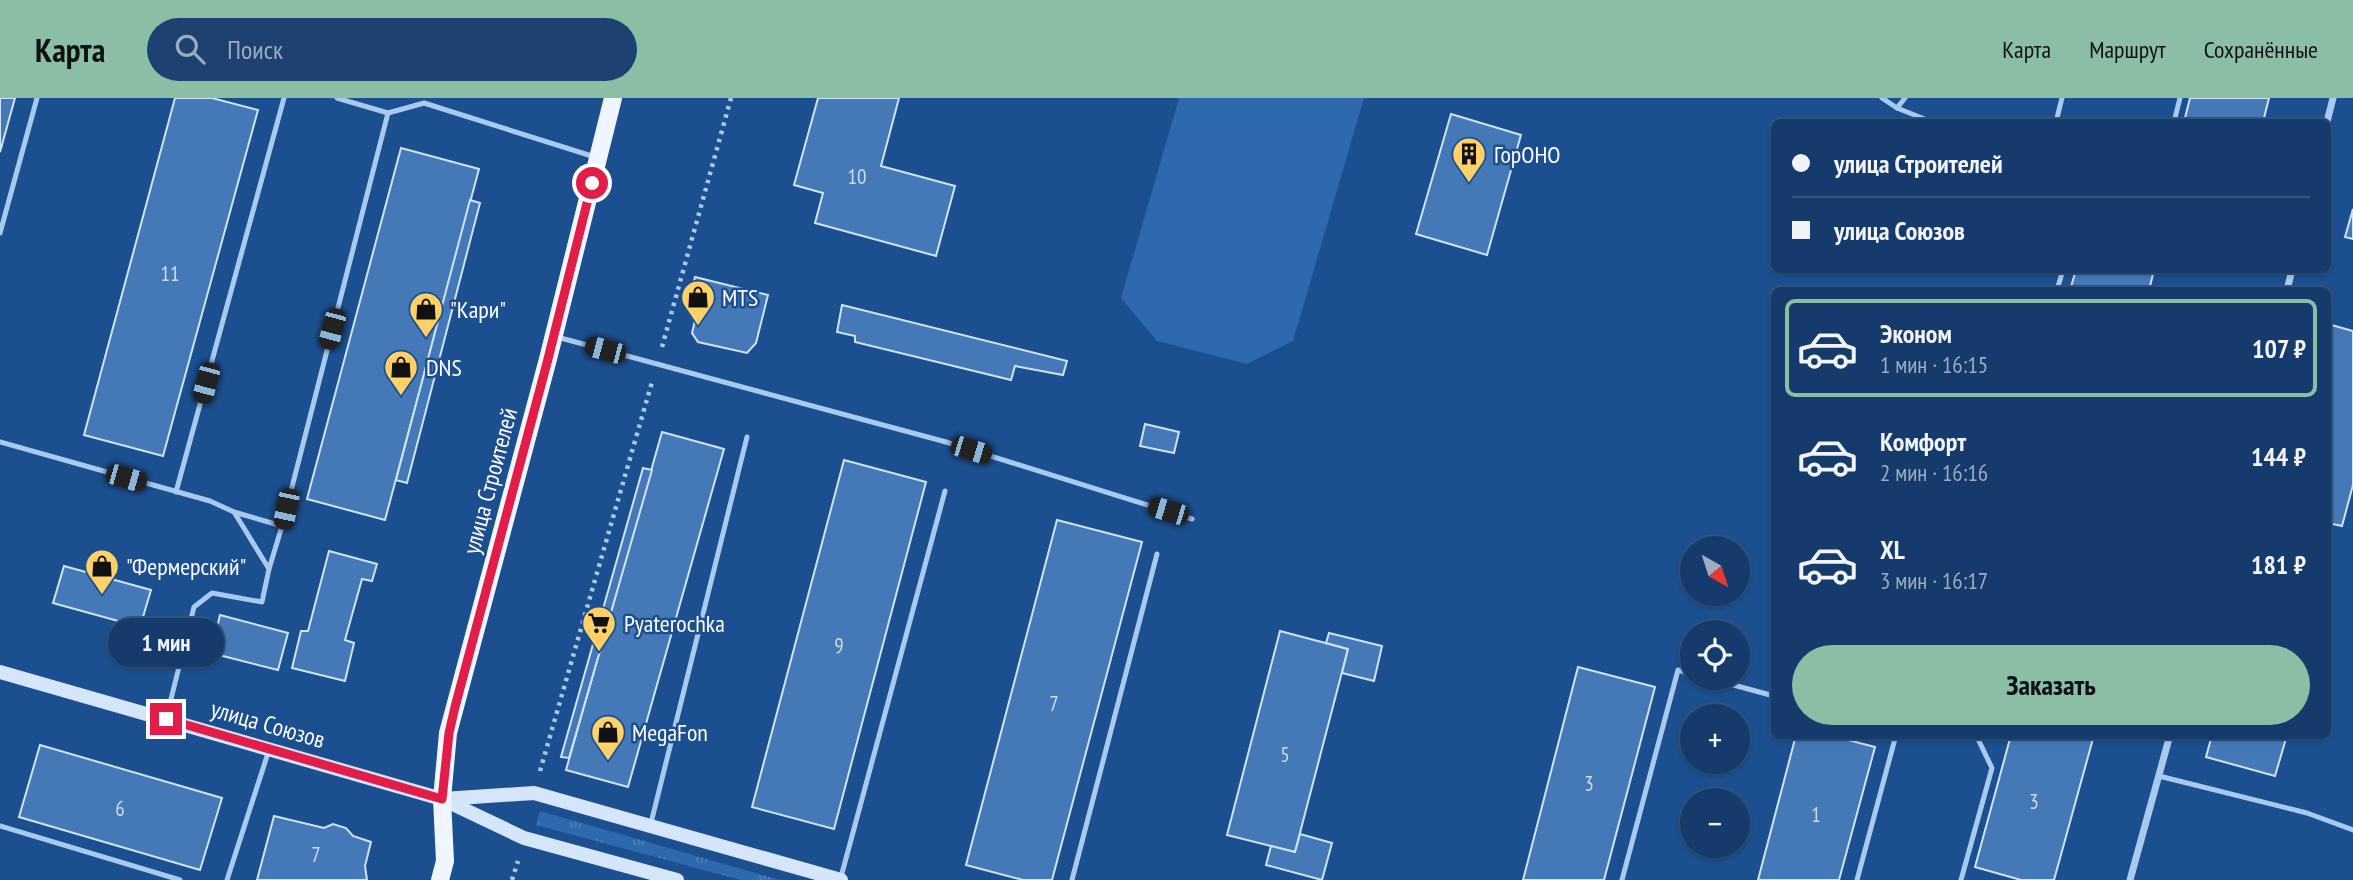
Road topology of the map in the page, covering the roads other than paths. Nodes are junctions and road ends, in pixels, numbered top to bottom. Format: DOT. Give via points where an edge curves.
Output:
graph roads {
  1 [pos="37,98"];
  2 [pos="284,98"];
  3 [pos="337,98"];
  4 [pos="613,98"];
  5 [pos="1882,98"];
  6 [pos="1905,98"];
  7 [pos="2062,98"];
  8 [pos="2180,98"];
  9 [pos="2333,98"];
  10 [pos="1897,108"];
  11 [pos="388,113"];
  12 [pos="1924,119"];
  13 [pos="2057,119"];
  14 [pos="2175,119"];
  15 [pos="2328,119"];
  16 [pos="598,158"];
  17 [pos="0,233"];
  18 [pos="554,336"];
  19 [pos="747,437"];
  20 [pos="0,442"];
  21 [pos="945,491"];
  22 [pos="176,492"];
  23 [pos="234,512"];
  24 [pos="1192,519"];
  25 [pos="282,526"];
  26 [pos="1157,554"];
  27 [pos="270,569"];
  28 [pos="0,671"];
  29 [pos="1680,671"];
  30 [pos="1750,689"];
  31 [pos="1771,695"];
  32 [pos="166,719"];
  33 [pos="1895,739"];
  34 [pos="1978,739"];
  35 [pos="2169,739"];
  36 [pos="269,749"];
  37 [pos="2159,776"];
  38 [pos="442,799"];
  39 [pos="0,826"];
  40 [pos="650,826"];
  41 [pos="2353,830"];
  42 [pos="180,880"];
  43 [pos="227,880"];
  44 [pos="440,880"];
  45 [pos="677,880"];
  46 [pos="841,880"];
  47 [pos="1072,880"];
  48 [pos="1622,880"];
  49 [pos="1857,880"];
  50 [pos="1961,880"];
  51 [pos="2130,880"];
  1 -- 17 [label="lane"];
  2 -- 22 [label="lane"];
  3 -- 11 [label="lane"];
  4 -- 16 [label="main road, улица Строителей"];
  5 -- 10 [label="lane"];
  6 -- 10 [label="lane"];
  7 -- 13 [label="lane"];
  8 -- 14 [label="lane"];
  9 -- 15 [label="street"];
  10 -- 12 [label="lane"];
  11 -- 16 [label="lane" via="424,103"];
  11 -- 25 [label="lane"];
  16 -- 18 [label="main road, улица Строителей"];
  18 -- 24 [label="lane" via="946,442"];
  18 -- 38 [label="main road, улица Строителей" via="449,733"];
  19 -- 40 [label="lane"];
  20 -- 22 [label="lane"];
  21 -- 46 [label="lane"];
  22 -- 23 [label="lane"];
  23 -- 25 [label="lane"];
  23 -- 27 [label="lane"];
  25 -- 27 [label="lane"];
  26 -- 47 [label="lane"];
  27 -- 32 [label="lane" via="262,602 212,593 194,607"];
  28 -- 32 [label="street, улица Союзов"];
  29 -- 48 [label="lane"];
  30 -- 31 [label="lane"];
  32 -- 36 [label="street, улица Союзов"];
  33 -- 49 [label="lane"];
  34 -- 50 [label="lane" via="1992,768"];
  35 -- 37 [label="street"];
  36 -- 38 [label="street, улица Союзов"];
  36 -- 43 [label="lane"];
  37 -- 41 [label="lane" via="2307,813"];
  37 -- 51 [label="street"];
  38 -- 40 [label="street, улица Союзов" via="534,793"];
  38 -- 44 [label="main road, улица Строителей" via="444,861"];
  38 -- 45 [label="street, улица Союзов" via="524,838"];
  39 -- 42 [label="lane"];
  40 -- 46 [label="street, улица Союзов"];
}
